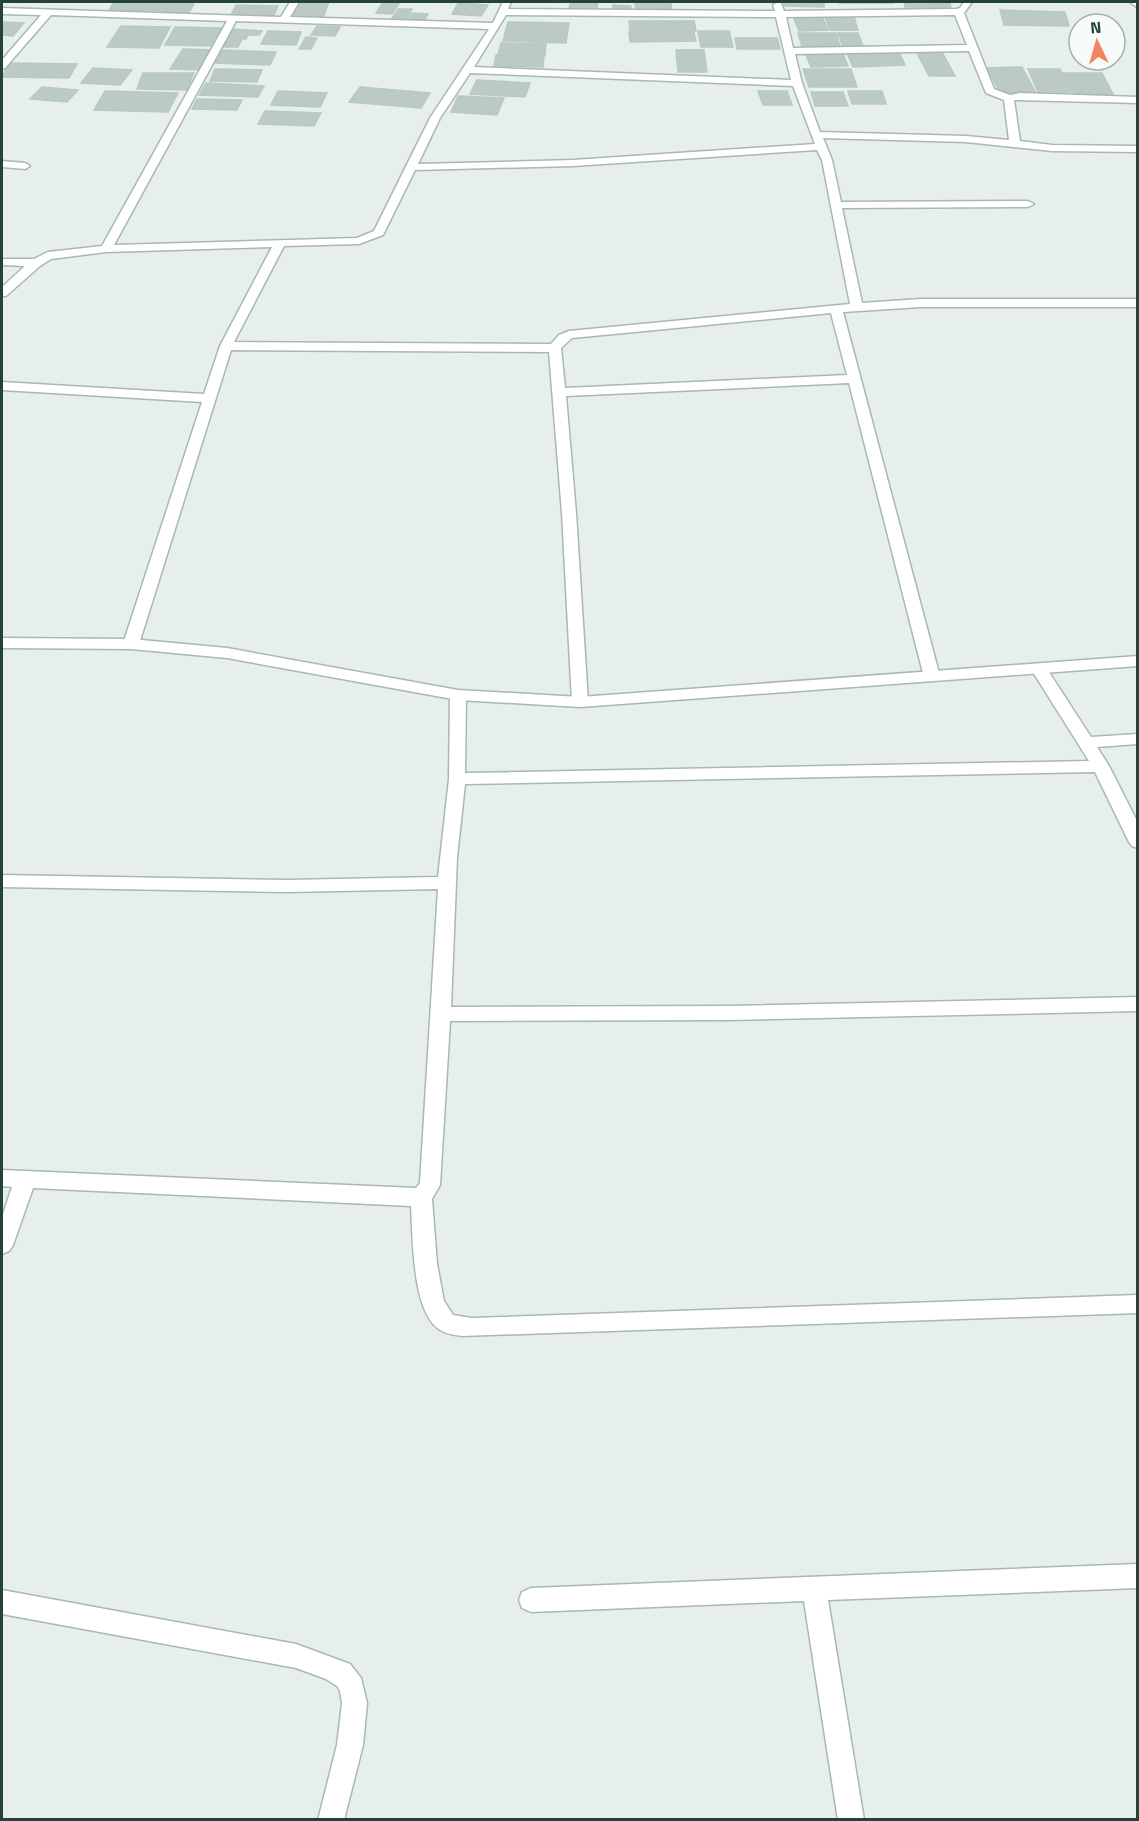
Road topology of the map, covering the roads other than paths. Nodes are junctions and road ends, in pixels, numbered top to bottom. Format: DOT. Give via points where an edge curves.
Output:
graph roads {
  1 [pos="111,2"];
  2 [pos="294,2"];
  3 [pos="777,2"];
  4 [pos="968,2"];
  5 [pos="505,7"];
  6 [pos="2,11"];
  7 [pos="959,12"];
  8 [pos="48,13"];
  9 [pos="779,14"];
  10 [pos="103,15"];
  11 [pos="232,20"];
  12 [pos="284,20"];
  13 [pos="496,26"];
  14 [pos="974,48"];
  15 [pos="788,51"];
  16 [pos="2,66"];
  17 [pos="468,70"];
  18 [pos="797,83"];
  19 [pos="1009,98"];
  20 [pos="1137,100"];
  21 [pos="818,141"];
  22 [pos="1015,144"];
  23 [pos="1137,149"];
  24 [pos="2,164"];
  25 [pos="25,166"];
  26 [pos="411,167"];
  27 [pos="1028,204"];
  28 [pos="836,205"];
  29 [pos="280,243"];
  30 [pos="106,249"];
  31 [pos="2,262"];
  32 [pos="36,263"];
  33 [pos="2,293"];
  34 [pos="1137,303"];
  35 [pos="857,307"];
  36 [pos="836,309"];
  37 [pos="226,346"];
  38 [pos="555,348"];
  39 [pos="854,379"];
  40 [pos="2,386"];
  41 [pos="558,392"];
  42 [pos="208,398"];
  43 [pos="2,643"];
  44 [pos="131,644"];
  45 [pos="1137,661"];
  46 [pos="1039,669"];
  47 [pos="932,677"];
  48 [pos="459,695"];
  49 [pos="580,702"];
  50 [pos="1137,739"];
  51 [pos="1086,743"];
  52 [pos="1101,766"];
  53 [pos="457,779"];
  54 [pos="1137,842"];
  55 [pos="2,881"];
  56 [pos="447,883"];
  57 [pos="1137,1004"];
  58 [pos="441,1014"];
  59 [pos="2,1178"];
  60 [pos="25,1180"];
  61 [pos="421,1196"];
  62 [pos="2,1245"];
  63 [pos="1137,1304"];
  64 [pos="1137,1576"];
  65 [pos="814,1587"];
  66 [pos="531,1600"];
  67 [pos="2,1602"];
  68 [pos="331,1820"];
  69 [pos="851,1820"];
  1 -- 10 [label="street"];
  2 -- 12 [label="street"];
  3 -- 9 [label="street"];
  4 -- 7 [label="street"];
  5 -- 9 [label="street"];
  5 -- 13 [label="street"];
  6 -- 8 [label="street"];
  7 -- 9 [label="street"];
  7 -- 14 [label="street"];
  8 -- 10 [label="street"];
  8 -- 16 [label="street"];
  9 -- 15 [label="street"];
  10 -- 11 [label="street"];
  11 -- 12 [label="street"];
  11 -- 30 [label="street"];
  12 -- 13 [label="street"];
  13 -- 17 [label="street"];
  14 -- 15 [label="street"];
  14 -- 19 [label="street" via="991,92"];
  15 -- 18 [label="street"];
  17 -- 18 [label="street"];
  17 -- 26 [label="street" via="435,118"];
  18 -- 21 [label="street"];
  19 -- 20 [label="street"];
  19 -- 22 [label="street"];
  21 -- 22 [label="street" via="966,139"];
  21 -- 26 [label="street" via="562,164"];
  21 -- 28 [label="street"];
  22 -- 23 [label="street"];
  24 -- 25 [label="street"];
  26 -- 29 [label="street" via="374,237 359,241"];
  27 -- 28 [label="street"];
  28 -- 35 [label="street"];
  29 -- 30 [label="street"];
  29 -- 37 [label="street"];
  30 -- 32 [label="street" via="48,256"];
  31 -- 32 [label="street"];
  32 -- 33 [label="street"];
  34 -- 35 [label="street" via="920,303"];
  35 -- 36 [label="street"];
  36 -- 38 [label="street" via="569,335"];
  36 -- 39 [label="street"];
  37 -- 38 [label="street"];
  37 -- 42 [label="street"];
  38 -- 41 [label="street"];
  39 -- 41 [label="street"];
  39 -- 47 [label="street"];
  40 -- 42 [label="street"];
  41 -- 49 [label="street"];
  42 -- 44 [label="street"];
  43 -- 44 [label="street"];
  44 -- 48 [label="street" via="227,653"];
  45 -- 46 [label="street"];
  46 -- 47 [label="street"];
  46 -- 51 [label="street"];
  47 -- 49 [label="street"];
  48 -- 49 [label="street"];
  48 -- 53 [label="street"];
  50 -- 51 [label="street"];
  51 -- 52 [label="street"];
  52 -- 53 [label="street"];
  52 -- 54 [label="street"];
  53 -- 56 [label="street"];
  55 -- 56 [label="street"];
  56 -- 58 [label="street"];
  57 -- 58 [label="street" via="728,1013"];
  58 -- 61 [label="street" via="430,1185"];
  59 -- 60 [label="street"];
  60 -- 61 [label="street"];
  60 -- 62 [label="street"];
  61 -- 63 [label="street" via="429,1292 434,1309 444,1322 472,1328"];
  64 -- 65 [label="street"];
  65 -- 66 [label="street"];
  65 -- 69 [label="street"];
  67 -- 68 [label="street" via="296,1656 348,1678 355,1694 356,1715"];
}
